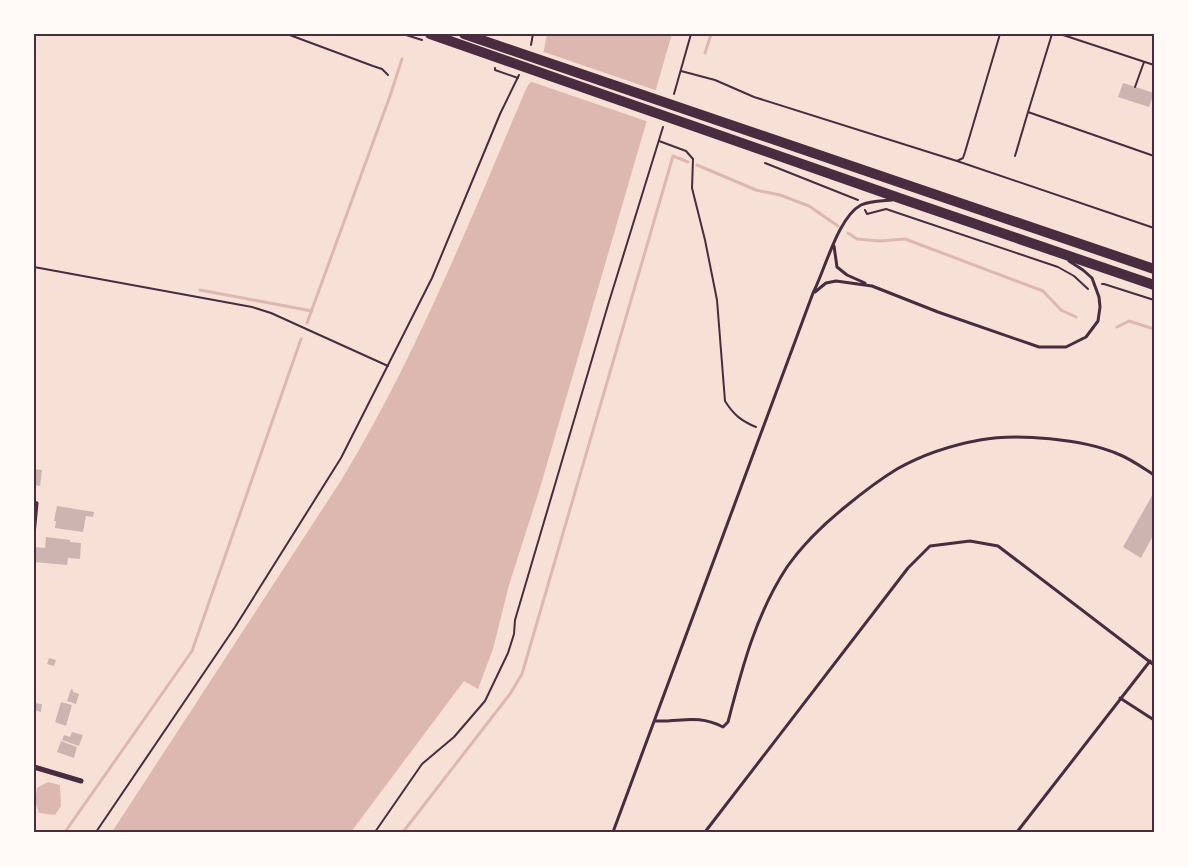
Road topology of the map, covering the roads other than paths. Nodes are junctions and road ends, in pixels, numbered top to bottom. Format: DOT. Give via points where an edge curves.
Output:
graph roads {
  1 [pos="430,34"];
  2 [pos="464,34"];
  3 [pos="902,199"];
  4 [pos="834,244"];
  5 [pos="1054,251"];
  6 [pos="1154,269"];
  7 [pos="1154,285"];
  8 [pos="872,286"];
  9 [pos="814,294"];
  10 [pos="1154,475"];
  11 [pos="34,502"];
  12 [pos="34,535"];
  13 [pos="1150,661"];
  14 [pos="1154,664"];
  15 [pos="1120,698"];
  16 [pos="1154,720"];
  17 [pos="655,721"];
  18 [pos="34,767"];
  19 [pos="81,781"];
  20 [pos="613,832"];
  21 [pos="705,832"];
  22 [pos="1017,832"];
  1 -- 3 [label="highway"];
  2 -- 6 [label="highway"];
  3 -- 4 [label="lane" via="862,205 844,221"];
  3 -- 5 [label="highway"];
  4 -- 8 [label="lane" via="835,258 842,272"];
  4 -- 9 [label="lane"];
  5 -- 7 [label="highway"];
  5 -- 8 [label="lane" via="1092,278 1100,307 1098,321 1086,337 1066,347 1039,347"];
  8 -- 9 [label="lane" via="836,281 826,283"];
  9 -- 17 [label="lane"];
  10 -- 17 [label="lane" via="1118,454 1084,444 1010,438 957,446 898,469 863,492 822,526 788,565 756,625 728,722 722,727 699,719"];
  11 -- 12 [label="lane" via="37,503"];
  13 -- 14 [label="lane"];
  13 -- 15 [label="lane"];
  13 -- 21 [label="lane" via="998,546 970,541 930,546 908,568"];
  15 -- 16 [label="lane"];
  15 -- 22 [label="lane"];
  17 -- 20 [label="lane"];
  18 -- 19 [label="street"];
}
